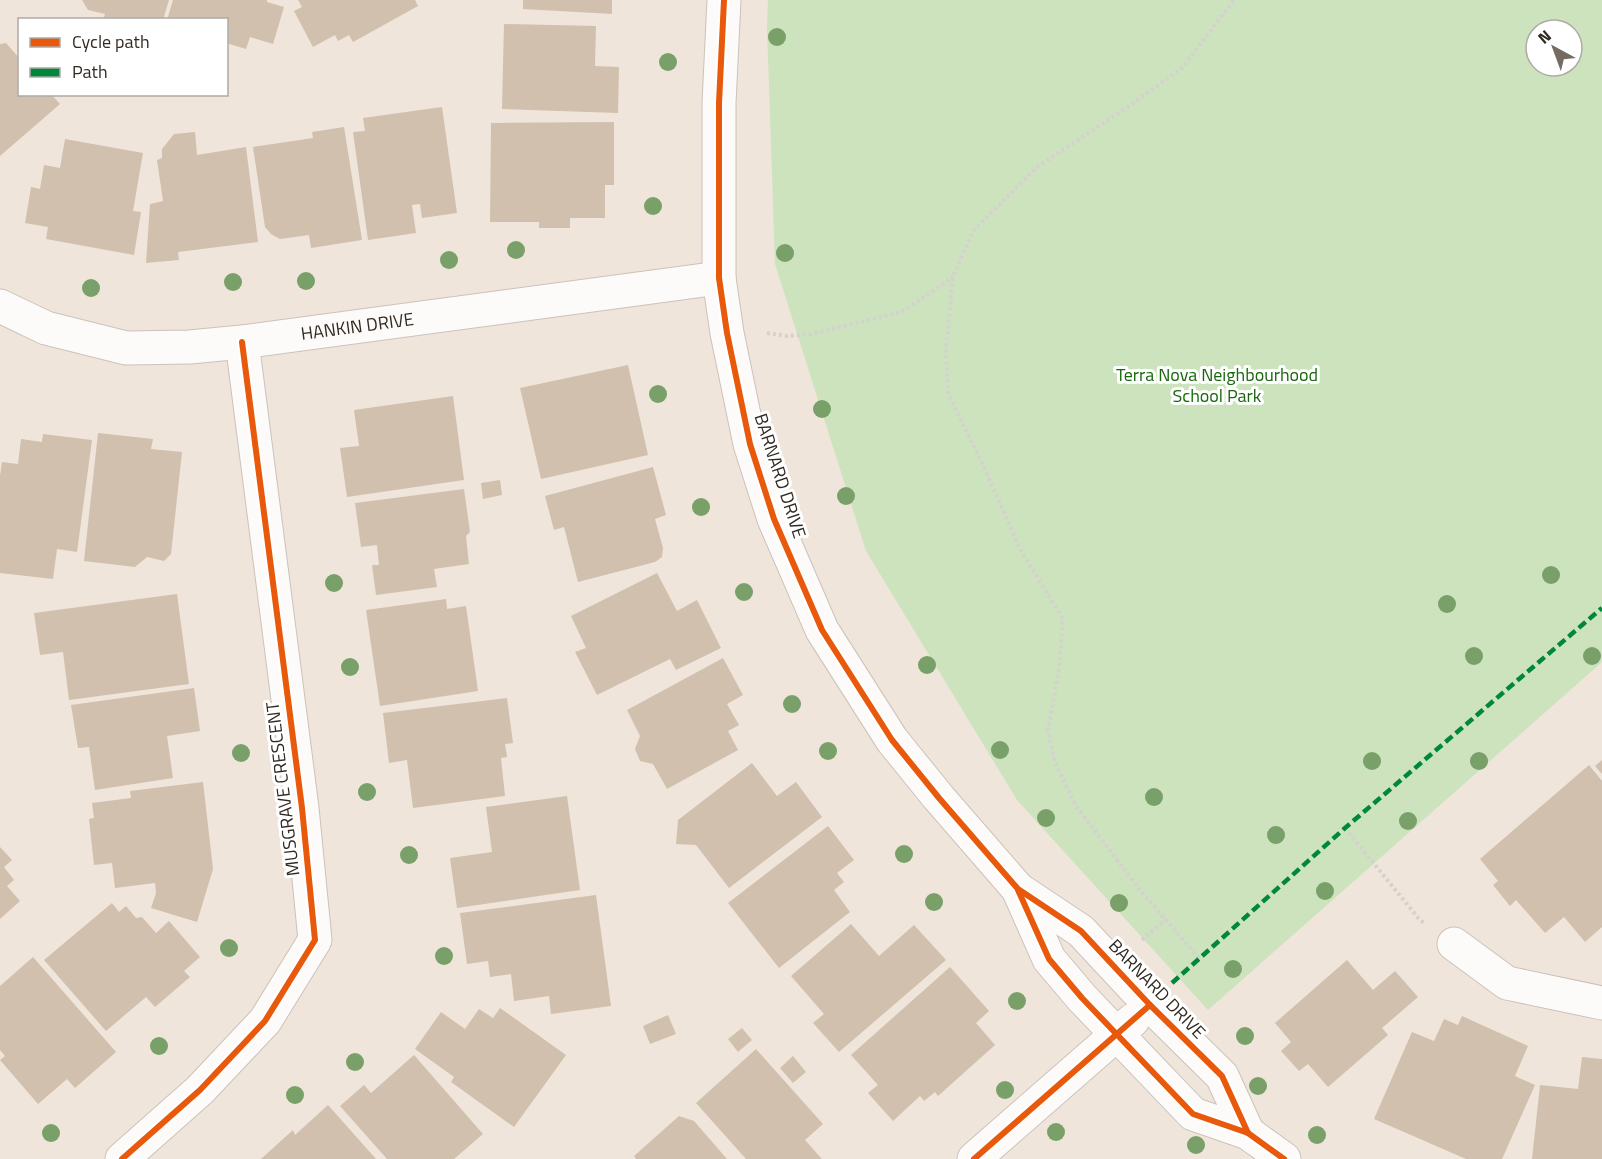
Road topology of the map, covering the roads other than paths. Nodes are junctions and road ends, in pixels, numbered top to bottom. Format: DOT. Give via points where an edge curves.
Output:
graph roads {
  1 [pos="724,0"];
  2 [pos="719,278"];
  3 [pos="0,306"];
  4 [pos="242,342"];
  5 [pos="1018,889"];
  6 [pos="1454,944"];
  7 [pos="1602,1003"];
  8 [pos="1150,1005"];
  9 [pos="1117,1034"];
  10 [pos="1248,1132"];
  11 [pos="122,1159"];
  12 [pos="974,1159"];
  13 [pos="1284,1159"];
  1 -- 2 [label="street, BARNARD DRIVE" via="719,103"];
  2 -- 4 [label="street, HANKIN DRIVE"];
  2 -- 5 [label="street, BARNARD DRIVE" via="750,444 774,519 822,630 892,740"];
  3 -- 4 [label="street, HANKIN DRIVE" via="46,328 126,348"];
  4 -- 11 [label="street, MUSGRAVE CRESCENT" via="302,808 315,940 265,1021 200,1090"];
  5 -- 8 [label="street, BARNARD DRIVE" via="1081,931"];
  5 -- 9 [label="street, BARNARD DRIVE" via="1049,959"];
  6 -- 7 [label="street" via="1507,983"];
  8 -- 9 [label="street"];
  8 -- 10 [label="street, BARNARD DRIVE" via="1222,1076"];
  9 -- 10 [label="street, BARNARD DRIVE" via="1193,1114"];
  9 -- 12 [label="street"];
  10 -- 13 [label="street, BARNARD DRIVE"];
}
